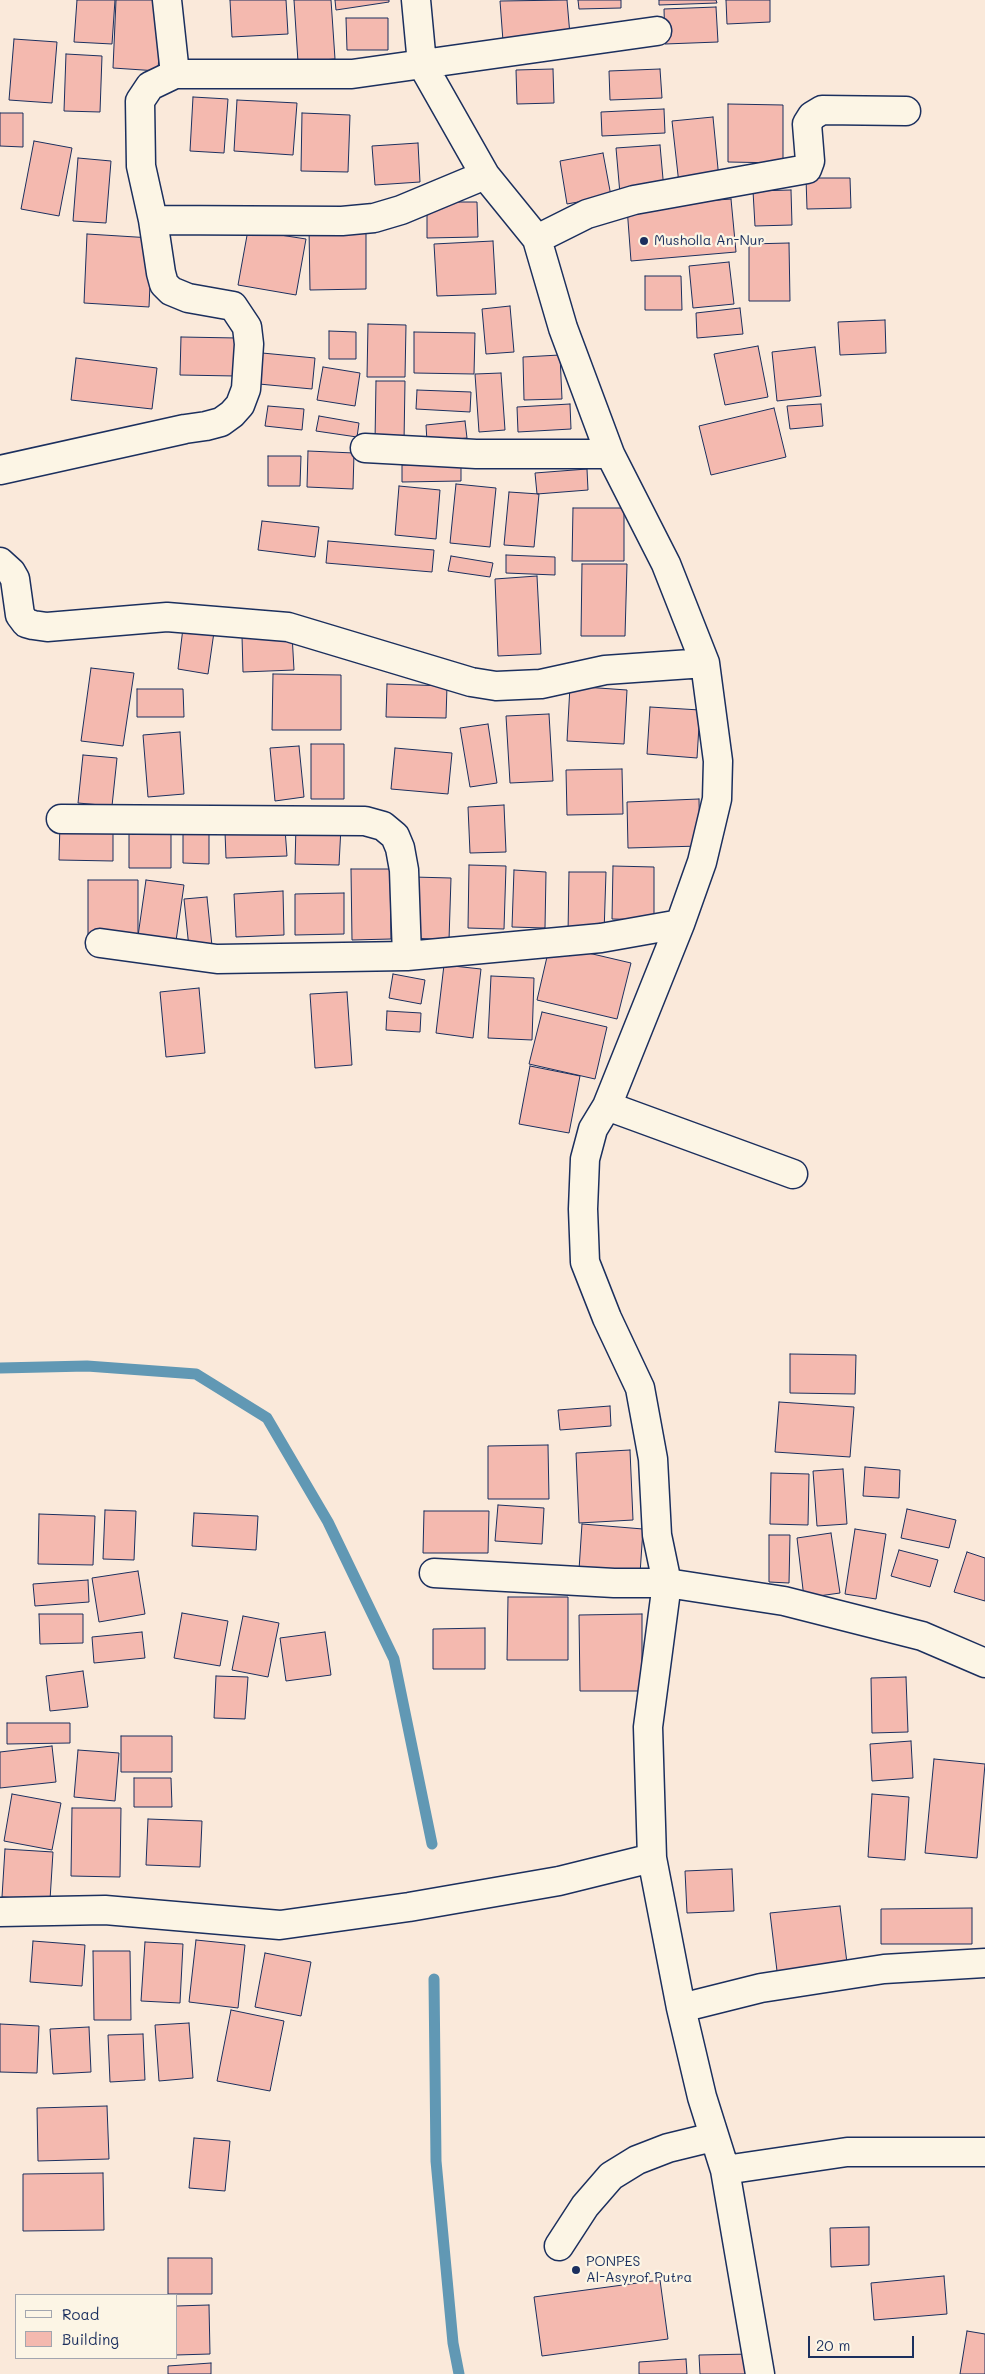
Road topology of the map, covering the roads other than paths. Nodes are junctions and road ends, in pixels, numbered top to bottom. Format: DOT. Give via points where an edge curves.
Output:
graph roads {
  1 [pos="167,0"];
  2 [pos="416,0"];
  3 [pos="657,31"];
  4 [pos="422,64"];
  5 [pos="175,74"];
  6 [pos="906,111"];
  7 [pos="485,175"];
  8 [pos="154,220"];
  9 [pos="537,238"];
  10 [pos="364,448"];
  11 [pos="610,454"];
  12 [pos="0,470"];
  13 [pos="0,562"];
  14 [pos="705,663"];
  15 [pos="61,819"];
  16 [pos="680,924"];
  17 [pos="100,943"];
  18 [pos="407,956"];
  19 [pos="607,1106"];
  20 [pos="792,1174"];
  21 [pos="434,1573"];
  22 [pos="667,1583"];
  23 [pos="985,1663"];
  24 [pos="652,1858"];
  25 [pos="0,1912"];
  26 [pos="985,1963"];
  27 [pos="680,2008"];
  28 [pos="713,2137"];
  29 [pos="985,2152"];
  30 [pos="738,2167"];
  31 [pos="559,2246"];
  32 [pos="760,2374"];
  1 -- 5 [label="street"];
  2 -- 4 [label="street"];
  3 -- 4 [label="street"];
  4 -- 5 [label="street" via="352,74"];
  4 -- 7 [label="street"];
  5 -- 8 [label="street" via="150,86 140,101 141,166"];
  6 -- 9 [label="street" via="822,110 807,124 810,161 807,169 634,200 587,214"];
  7 -- 8 [label="street" via="374,218 342,221"];
  7 -- 9 [label="street"];
  8 -- 12 [label="street" via="164,284 171,291 188,298 233,306 247,327 246,389 240,405 221,422"];
  9 -- 11 [label="street" via="563,328"];
  10 -- 11 [label="street" via="476,454"];
  11 -- 14 [label="street" via="666,564"];
  13 -- 14 [label="street" via="15,580 20,615 26,623 33,625 47,627 167,618 288,627 471,682 496,686 541,684 605,670"];
  14 -- 16 [label="street" via="718,761 717,799 702,862"];
  15 -- 18 [label="street" via="365,821 383,826 395,836 400,848 404,870"];
  16 -- 18 [label="street" via="601,938"];
  16 -- 19 [label="street"];
  17 -- 18 [label="street" via="217,959"];
  19 -- 20 [label="street"];
  19 -- 22 [label="street" via="593,1129 584,1159 585,1262 640,1388 653,1459 657,1534"];
  21 -- 22 [label="street"];
  22 -- 23 [label="street" via="784,1602 913,1633"];
  22 -- 24 [label="street" via="648,1727"];
  24 -- 25 [label="street" via="559,1882 280,1925 106,1910"];
  24 -- 27 [label="street"];
  26 -- 27 [label="street" via="884,1970 770,1986"];
  27 -- 28 [label="street"];
  28 -- 30 [label="street"];
  28 -- 31 [label="street" via="668,2148 637,2160 611,2176 585,2206"];
  29 -- 30 [label="street" via="847,2152"];
  30 -- 32 [label="street"];
}
